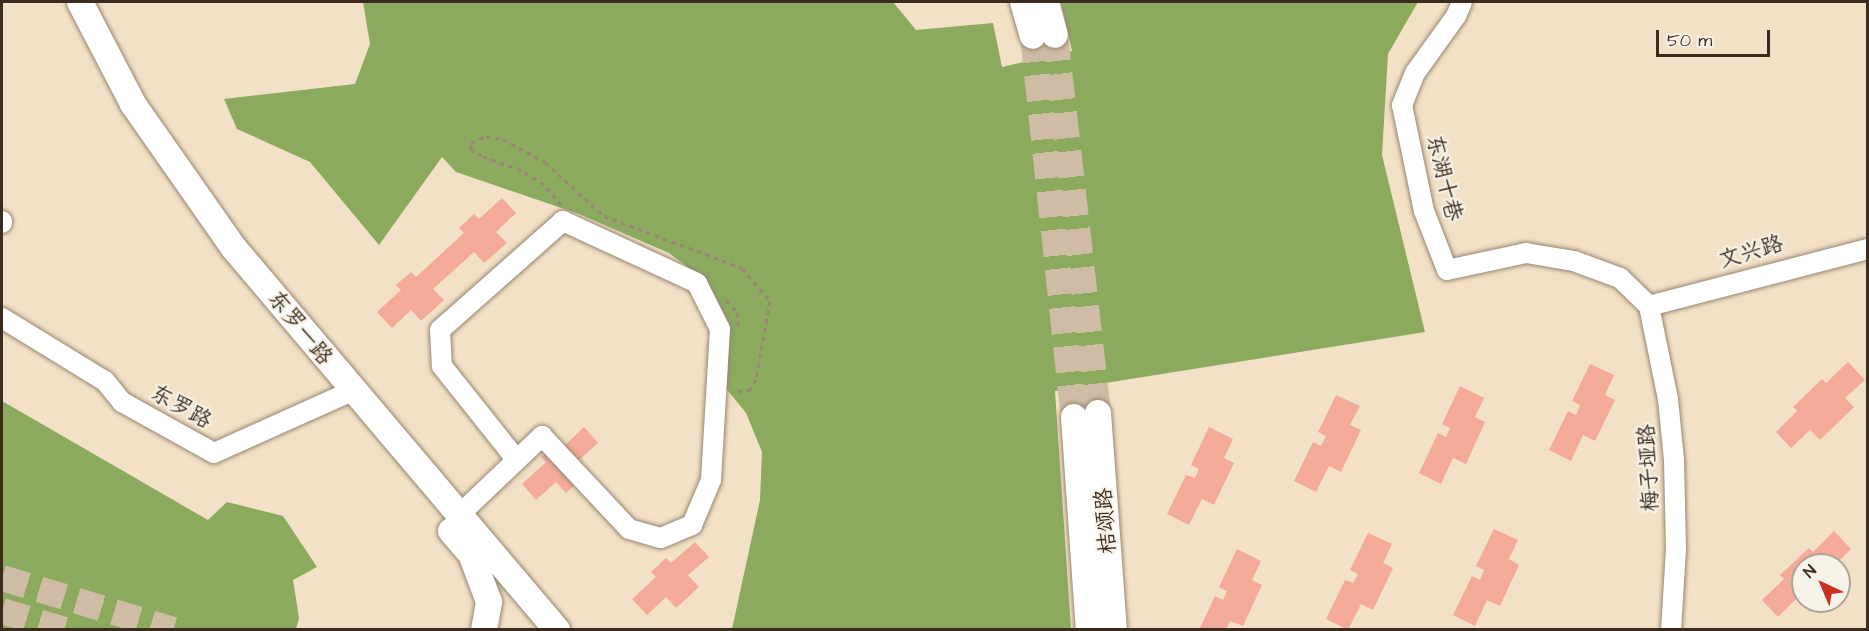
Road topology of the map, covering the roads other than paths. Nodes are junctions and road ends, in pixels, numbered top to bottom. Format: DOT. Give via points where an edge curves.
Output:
graph roads {
  1 [pos="65,2"];
  2 [pos="80,2"];
  3 [pos="1023,2"];
  4 [pos="1046,2"];
  5 [pos="1461,2"];
  6 [pos="1868,249"];
  7 [pos="1649,306"];
  8 [pos="2,318"];
  9 [pos="344,394"];
  10 [pos="516,459"];
  11 [pos="459,515"];
  12 [pos="484,630"];
  13 [pos="556,630"];
  14 [pos="1089,630"];
  15 [pos="1114,630"];
  16 [pos="1671,630"];
  1 -- 9 [label="main road, 东罗一路" via="121,111 173,189"];
  2 -- 9 [label="main road, 东罗一路" via="133,104 185,182"];
  3 -- 4 [label="main road" via="1044,36"];
  5 -- 7 [label="street, 东湖十巷" via="1456,16 1415,73 1402,105 1424,211 1447,270 1526,253 1574,261 1620,278"];
  6 -- 7 [label="street, 文兴路"];
  7 -- 16 [label="street, 梅子垭路" via="1668,399 1674,460 1676,549"];
  8 -- 9 [label="street, 东罗路" via="105,381 122,402 214,453"];
  9 -- 11 [label="main road, 东罗一路"];
  9 -- 12 [label="main road, 东罗一路" via="471,554 489,602"];
  10 -- 10 [label="street" via="542,435 628,529 661,537 692,525 711,480 720,329 697,283 563,221 440,330 442,366"];
  10 -- 11 [label="street"];
  11 -- 13 [label="main road, 东罗一路"];
  14 -- 15 [label="main road, 桔颂路" via="1086,415"];
}
